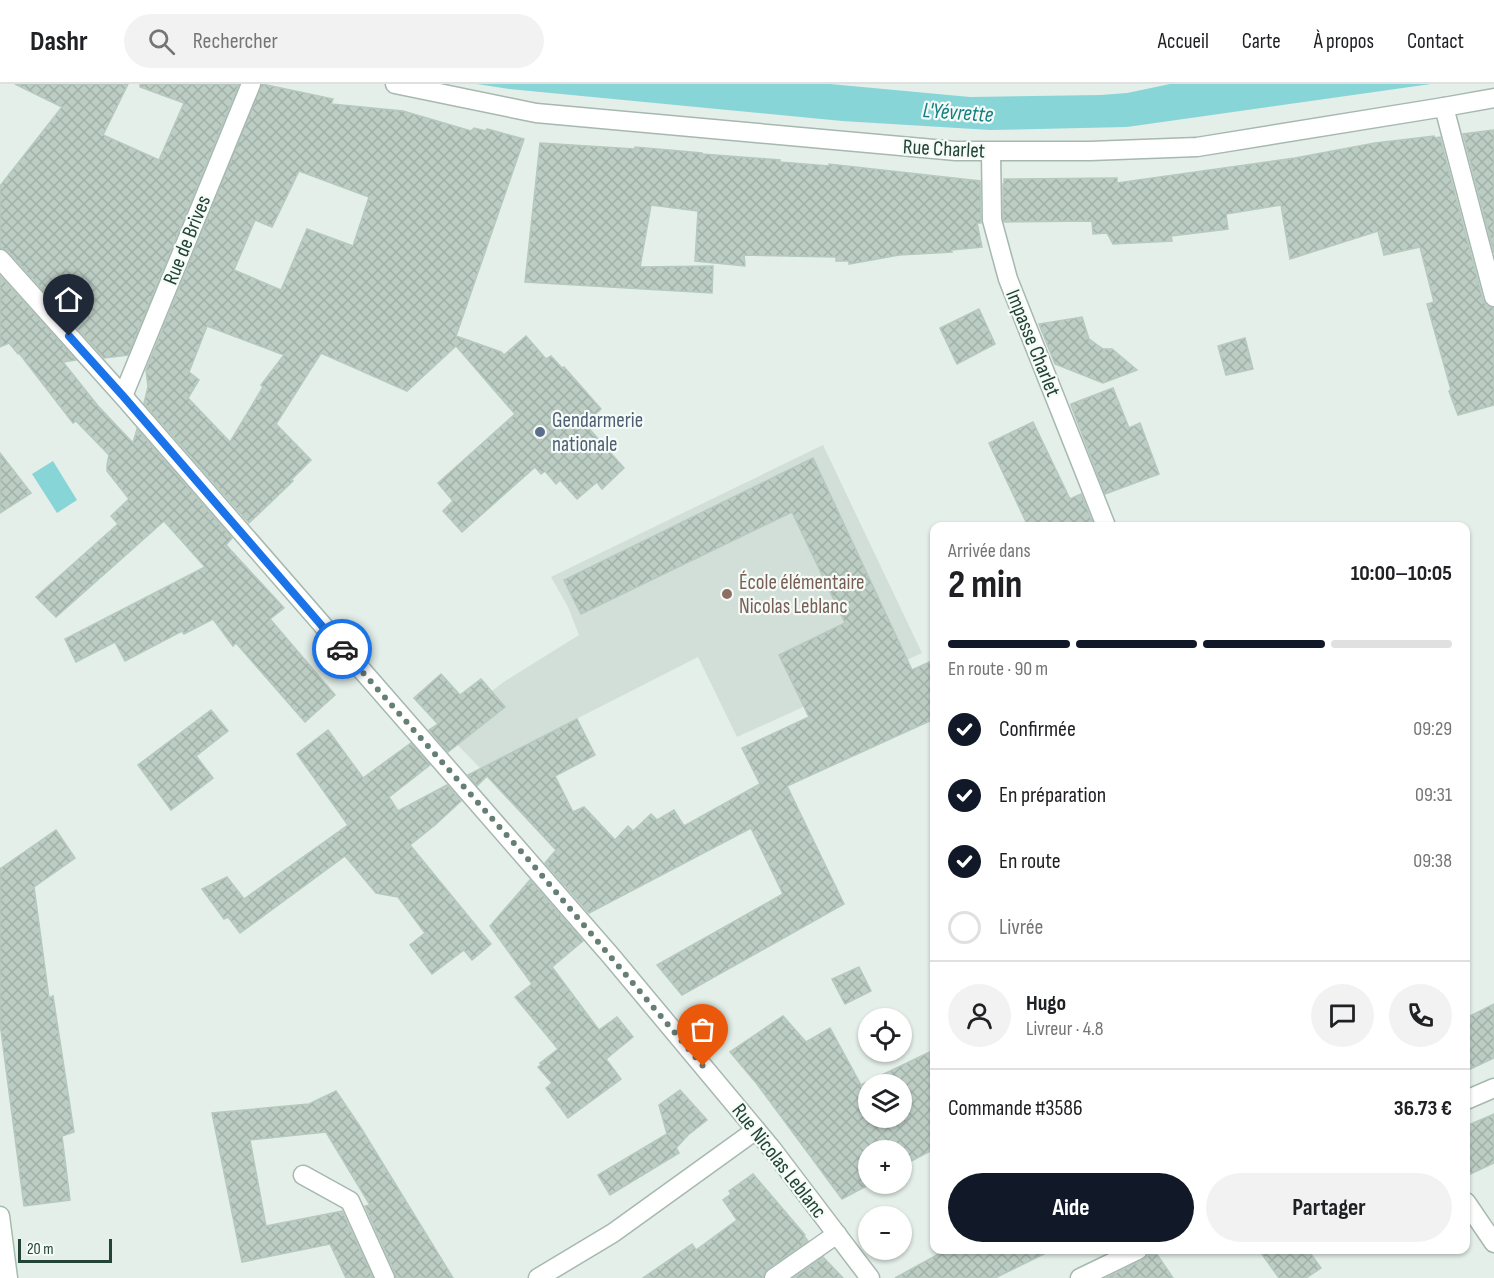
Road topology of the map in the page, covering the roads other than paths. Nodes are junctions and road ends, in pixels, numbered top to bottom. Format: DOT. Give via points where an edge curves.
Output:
graph roads {
  1 [pos="251,84"];
  2 [pos="395,84"];
  3 [pos="1494,98"];
  4 [pos="1444,107"];
  5 [pos="991,152"];
  6 [pos="0,259"];
  7 [pos="1494,297"];
  8 [pos="123,396"];
  9 [pos="1104,522"];
  10 [pos="1494,1088"];
  11 [pos="1470,1098"];
  12 [pos="756,1130"];
  13 [pos="303,1174"];
  14 [pos="1470,1208"];
  15 [pos="0,1216"];
  16 [pos="837,1234"];
  17 [pos="1494,1243"];
  18 [pos="1130,1254"];
  19 [pos="8,1278"];
  20 [pos="385,1278"];
  21 [pos="538,1278"];
  22 [pos="774,1278"];
  23 [pos="870,1278"];
  24 [pos="1080,1278"];
  1 -- 8 [label="street, Rue de Brives"];
  2 -- 5 [label="street, Rue Charlet" via="536,113"];
  3 -- 4 [label="street, Rue Charlet"];
  4 -- 5 [label="street, Rue Charlet" via="1197,147"];
  4 -- 7 [label="street"];
  5 -- 9 [label="street, Impasse Charlet" via="992,220 1008,279"];
  6 -- 8 [label="street, Rue Nicolas Leblanc"];
  8 -- 12 [label="street, Rue Nicolas Leblanc" via="588,929"];
  10 -- 11 [label="street"];
  12 -- 16 [label="street, Rue Nicolas Leblanc"];
  12 -- 21 [label="street" via="613,1233"];
  13 -- 20 [label="street" via="350,1201"];
  14 -- 17 [label="street"];
  15 -- 19 [label="street"];
  16 -- 22 [label="street"];
  16 -- 23 [label="street, Rue Nicolas Leblanc"];
  18 -- 24 [label="street"];
}
